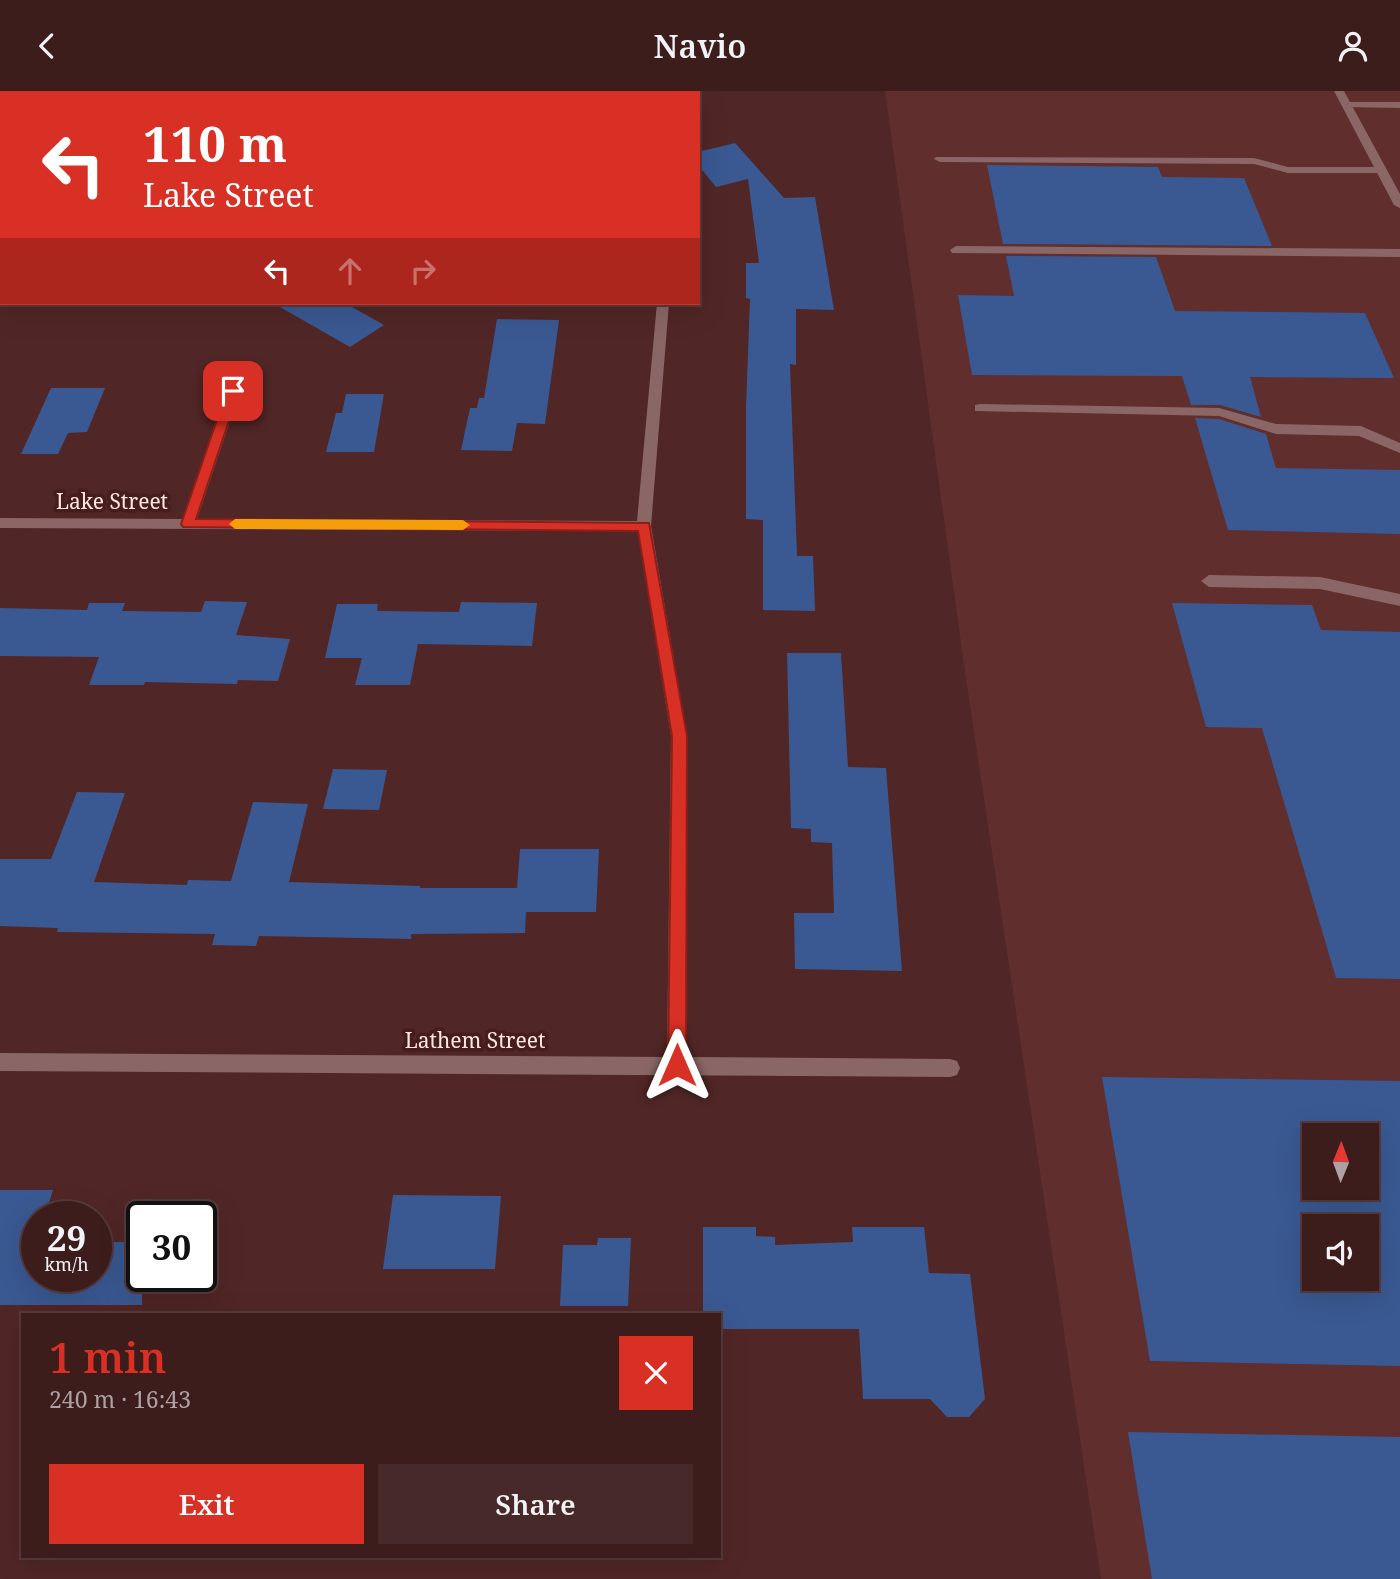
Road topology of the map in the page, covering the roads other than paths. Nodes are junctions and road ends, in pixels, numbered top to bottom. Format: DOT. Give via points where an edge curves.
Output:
graph roads {
  1 [pos="1339,91"];
  2 [pos="1347,105"];
  3 [pos="1400,105"];
  4 [pos="940,159"];
  5 [pos="1381,170"];
  6 [pos="1400,205"];
  7 [pos="956,250"];
  8 [pos="1400,253"];
  9 [pos="663,305"];
  10 [pos="233,391"];
  11 [pos="981,408"];
  12 [pos="1400,448"];
  13 [pos="0,523"];
  14 [pos="188,524"];
  15 [pos="644,526"];
  16 [pos="1209,581"];
  17 [pos="1400,600"];
  18 [pos="0,1062"];
  19 [pos="677,1065"];
  20 [pos="950,1068"];
  1 -- 2 [label="street"];
  2 -- 3 [label="street"];
  2 -- 5 [label="street"];
  4 -- 5 [label="street" via="1254,161 1288,170"];
  5 -- 6 [label="street"];
  7 -- 8 [label="street"];
  9 -- 15 [label="street"];
  10 -- 14 [label="street"];
  11 -- 12 [label="street" via="1219,412 1276,429 1361,431"];
  13 -- 14 [label="street, Lake Street"];
  14 -- 15 [label="street, Lake Street"];
  15 -- 19 [label="street" via="679,736"];
  16 -- 17 [label="street" via="1320,583"];
  18 -- 19 [label="street, Lathem Street"];
  19 -- 20 [label="street, Lathem Street"];
}
